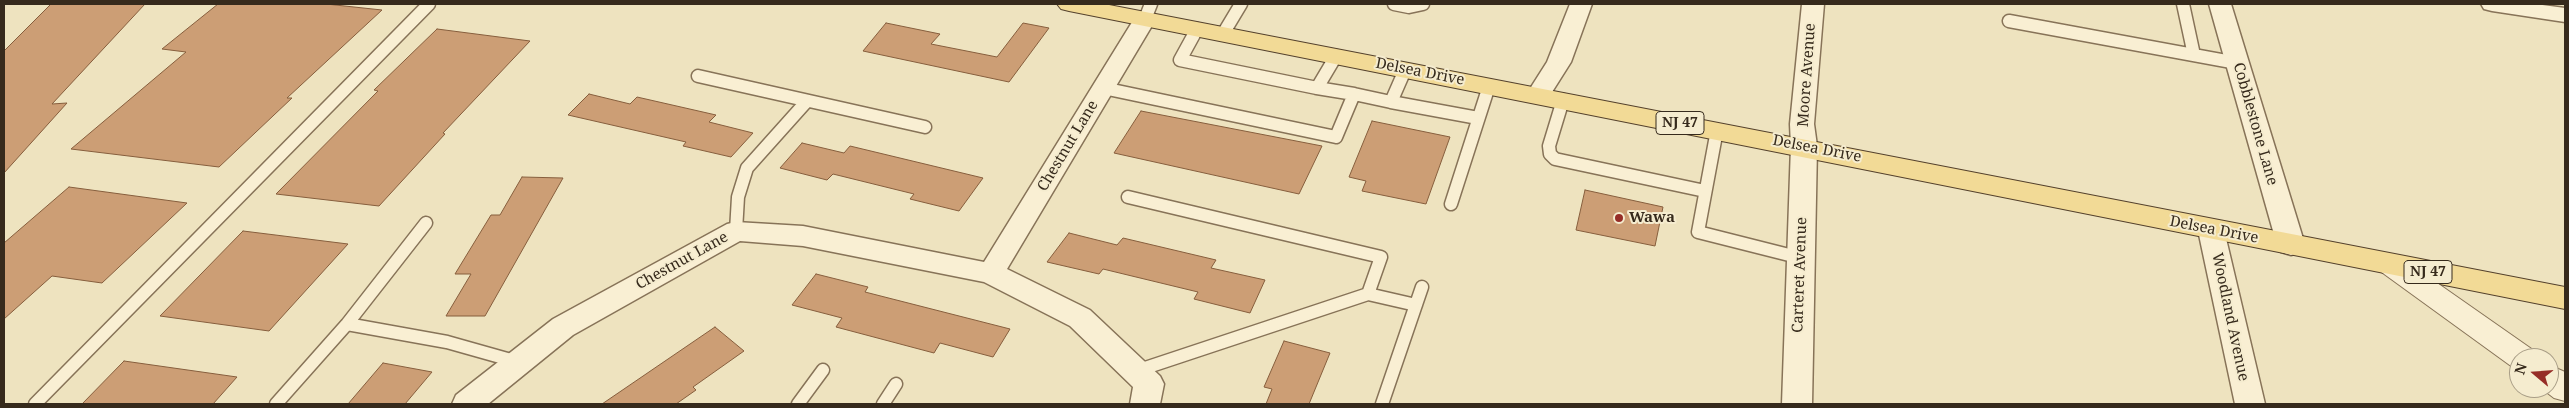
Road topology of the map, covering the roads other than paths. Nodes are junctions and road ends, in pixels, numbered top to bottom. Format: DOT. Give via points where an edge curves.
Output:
graph roads {
  1 [pos="429,4"];
  2 [pos="1069,4"];
  3 [pos="1241,4"];
  4 [pos="1394,4"];
  5 [pos="1423,4"];
  6 [pos="1581,4"];
  7 [pos="1813,4"];
  8 [pos="2183,4"];
  9 [pos="2220,4"];
  10 [pos="2492,4"];
  11 [pos="1148,11"];
  12 [pos="2565,15"];
  13 [pos="2009,21"];
  14 [pos="1198,29"];
  15 [pos="1224,34"];
  16 [pos="2194,54"];
  17 [pos="1336,56"];
  18 [pos="2237,63"];
  19 [pos="1406,70"];
  20 [pos="698,76"];
  21 [pos="1488,86"];
  22 [pos="1103,88"];
  23 [pos="1317,88"];
  24 [pos="1354,94"];
  25 [pos="1538,95"];
  26 [pos="1563,100"];
  27 [pos="807,101"];
  28 [pos="1391,102"];
  29 [pos="1478,118"];
  30 [pos="925,127"];
  31 [pos="1717,130"];
  32 [pos="1804,146"];
  33 [pos="1705,191"];
  34 [pos="1128,197"];
  35 [pos="1451,204"];
  36 [pos="426,223"];
  37 [pos="2211,230"];
  38 [pos="736,231"];
  39 [pos="2291,245"];
  40 [pos="1800,258"];
  41 [pos="2390,264"];
  42 [pos="991,273"];
  43 [pos="1422,287"];
  44 [pos="1368,294"];
  45 [pos="2565,298"];
  46 [pos="1416,305"];
  47 [pos="347,324"];
  48 [pos="2509,349"];
  49 [pos="518,362"];
  50 [pos="822,370"];
  51 [pos="1136,371"];
  52 [pos="896,384"];
  53 [pos="35,404"];
  54 [pos="276,404"];
  55 [pos="467,404"];
  56 [pos="798,404"];
  57 [pos="883,404"];
  58 [pos="1145,404"];
  59 [pos="1382,404"];
  60 [pos="1797,404"];
  61 [pos="2250,404"];
  1 -- 53 [label="lane"];
  2 -- 11 [label="main road, Delsea Drive / NJ 47"];
  3 -- 15 [label="lane"];
  4 -- 5 [label="lane" via="1409,7"];
  6 -- 25 [label="street" via="1559,62"];
  7 -- 32 [label="street, Moore Avenue" via="1802,124"];
  8 -- 16 [label="lane"];
  9 -- 18 [label="street, Cobblestone Lane"];
  10 -- 12 [label="street"];
  11 -- 14 [label="main road, Delsea Drive / NJ 47"];
  11 -- 22 [label="street, Chestnut Lane"];
  13 -- 16 [label="lane"];
  14 -- 15 [label="main road, Delsea Drive / NJ 47"];
  14 -- 23 [label="lane" via="1180,60"];
  15 -- 17 [label="main road, Delsea Drive / NJ 47"];
  16 -- 18 [label="lane"];
  17 -- 19 [label="main road, Delsea Drive / NJ 47"];
  17 -- 23 [label="lane"];
  18 -- 39 [label="street, Cobblestone Lane"];
  19 -- 21 [label="main road, Delsea Drive / NJ 47"];
  19 -- 28 [label="lane"];
  20 -- 27 [label="lane"];
  21 -- 25 [label="main road, Delsea Drive / NJ 47"];
  21 -- 29 [label="lane"];
  22 -- 24 [label="lane" via="1336,137"];
  22 -- 42 [label="street, Chestnut Lane"];
  23 -- 24 [label="lane"];
  24 -- 28 [label="lane"];
  25 -- 26 [label="main road, Delsea Drive / NJ 47"];
  26 -- 31 [label="main road, Delsea Drive / NJ 47"];
  26 -- 33 [label="lane" via="1549,146 1555,159"];
  27 -- 30 [label="lane"];
  27 -- 38 [label="lane" via="747,168 738,197"];
  28 -- 29 [label="lane"];
  29 -- 35 [label="lane"];
  31 -- 32 [label="main road, Delsea Drive / NJ 47"];
  31 -- 33 [label="lane"];
  32 -- 37 [label="main road, Delsea Drive / NJ 47"];
  32 -- 40 [label="street, Carteret Avenue"];
  33 -- 40 [label="lane" via="1698,232"];
  34 -- 44 [label="lane" via="1381,257"];
  36 -- 47 [label="lane"];
  37 -- 39 [label="main road, Delsea Drive / NJ 47"];
  37 -- 61 [label="street, Woodland Avenue"];
  38 -- 42 [label="street, Chestnut Lane" via="803,236"];
  38 -- 49 [label="street, Chestnut Lane" via="563,326"];
  39 -- 41 [label="main road, Delsea Drive / NJ 47"];
  40 -- 60 [label="street, Carteret Avenue"];
  41 -- 45 [label="main road, Delsea Drive / NJ 47"];
  41 -- 48 [label="street"];
  42 -- 51 [label="street, Chestnut Lane" via="1080,318"];
  43 -- 46 [label="lane"];
  44 -- 46 [label="lane"];
  44 -- 51 [label="lane"];
  46 -- 59 [label="lane"];
  47 -- 49 [label="lane" via="447,342"];
  47 -- 54 [label="lane"];
  49 -- 55 [label="street, Chestnut Lane"];
  50 -- 56 [label="lane"];
  51 -- 58 [label="street, Chestnut Lane" via="1149,384"];
  52 -- 57 [label="lane"];
}
